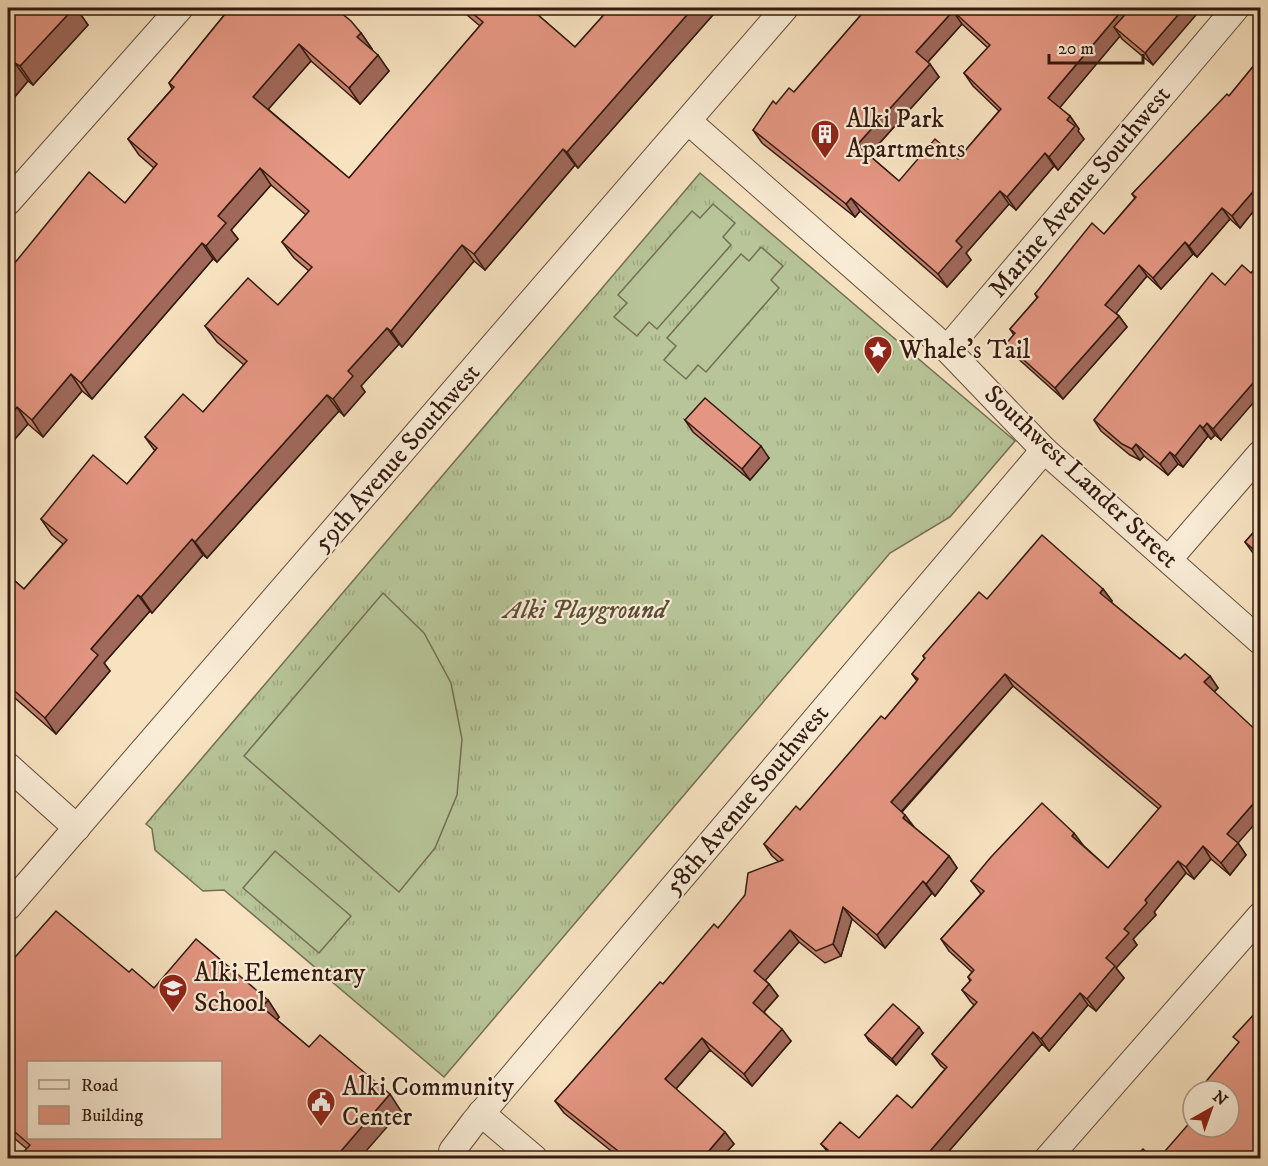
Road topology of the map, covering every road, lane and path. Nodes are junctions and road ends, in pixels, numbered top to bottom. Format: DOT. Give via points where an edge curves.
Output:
graph roads {
  1 [pos="180,8"];
  2 [pos="785,8"];
  3 [pos="1236,8"];
  4 [pos="688,121"];
  5 [pos="8,202"];
  6 [pos="947,349"];
  7 [pos="1044,450"];
  8 [pos="1260,454"];
  9 [pos="1169,559"];
  10 [pos="1260,641"];
  11 [pos="8,766"];
  12 [pos="77,828"];
  13 [pos="8,907"];
  14 [pos="1260,916"];
  15 [pos="481,1113"];
  16 [pos="455,1155"];
  17 [pos="534,1158"];
  18 [pos="1048,1158"];
  1 -- 5 [label="street"];
  2 -- 4 [label="street, 59th Avenue Southwest"];
  3 -- 6 [label="street, Marine Avenue Southwest"];
  4 -- 6 [label="street, Southwest Lander Street"];
  4 -- 12 [label="street, 59th Avenue Southwest"];
  6 -- 7 [label="street, Southwest Lander Street"];
  7 -- 9 [label="street, Southwest Lander Street"];
  7 -- 15 [label="street, 58th Avenue Southwest"];
  8 -- 9 [label="street"];
  9 -- 10 [label="street, Southwest Lander Street"];
  11 -- 12 [label="street"];
  12 -- 13 [label="street, 59th Avenue Southwest"];
  14 -- 18 [label="street"];
  15 -- 16 [label="street, 58th Avenue Southwest"];
  15 -- 17 [label="street"];
}
